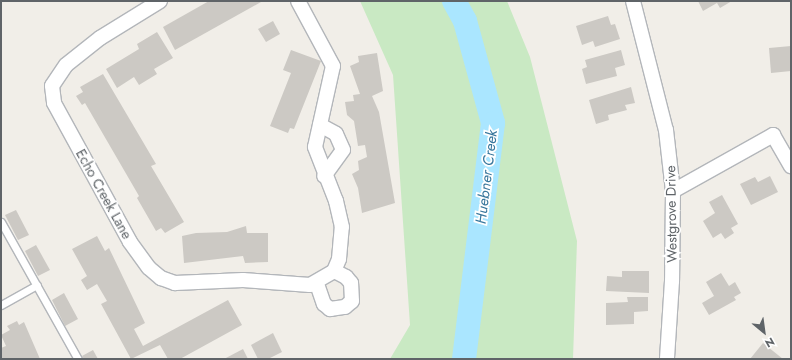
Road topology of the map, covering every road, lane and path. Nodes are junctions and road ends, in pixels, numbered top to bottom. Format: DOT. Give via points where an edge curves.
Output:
graph roads {
  1 [pos="160,1"];
  2 [pos="298,1"];
  3 [pos="634,1"];
  4 [pos="320,125"];
  5 [pos="791,166"];
  6 [pos="324,176"];
  7 [pos="673,191"];
  8 [pos="1,222"];
  9 [pos="334,271"];
  10 [pos="317,284"];
  11 [pos="37,285"];
  12 [pos="1,305"];
  13 [pos="78,359"];
  14 [pos="667,359"];
  1 -- 10 [label="street, Echo Creek Lane" via="84,49 56,77 51,94 130,242 149,268 175,283 228,280"];
  2 -- 4 [label="street" via="333,66"];
  3 -- 7 [label="street, Westgrove Drive" via="666,130"];
  4 -- 6 [label="street" via="315,147"];
  4 -- 6 [label="street" via="336,134 342,142 343,150"];
  5 -- 7 [label="street" via="773,135"];
  6 -- 9 [label="street" via="336,201 342,227 339,259"];
  7 -- 14 [label="street, Westgrove Drive" via="672,281"];
  8 -- 11 [label="lane"];
  9 -- 10 [label="street"];
  9 -- 10 [label="street" via="346,276 351,283 352,301 345,307 330,309 324,304"];
  11 -- 12 [label="lane"];
  11 -- 13 [label="lane"];
}
